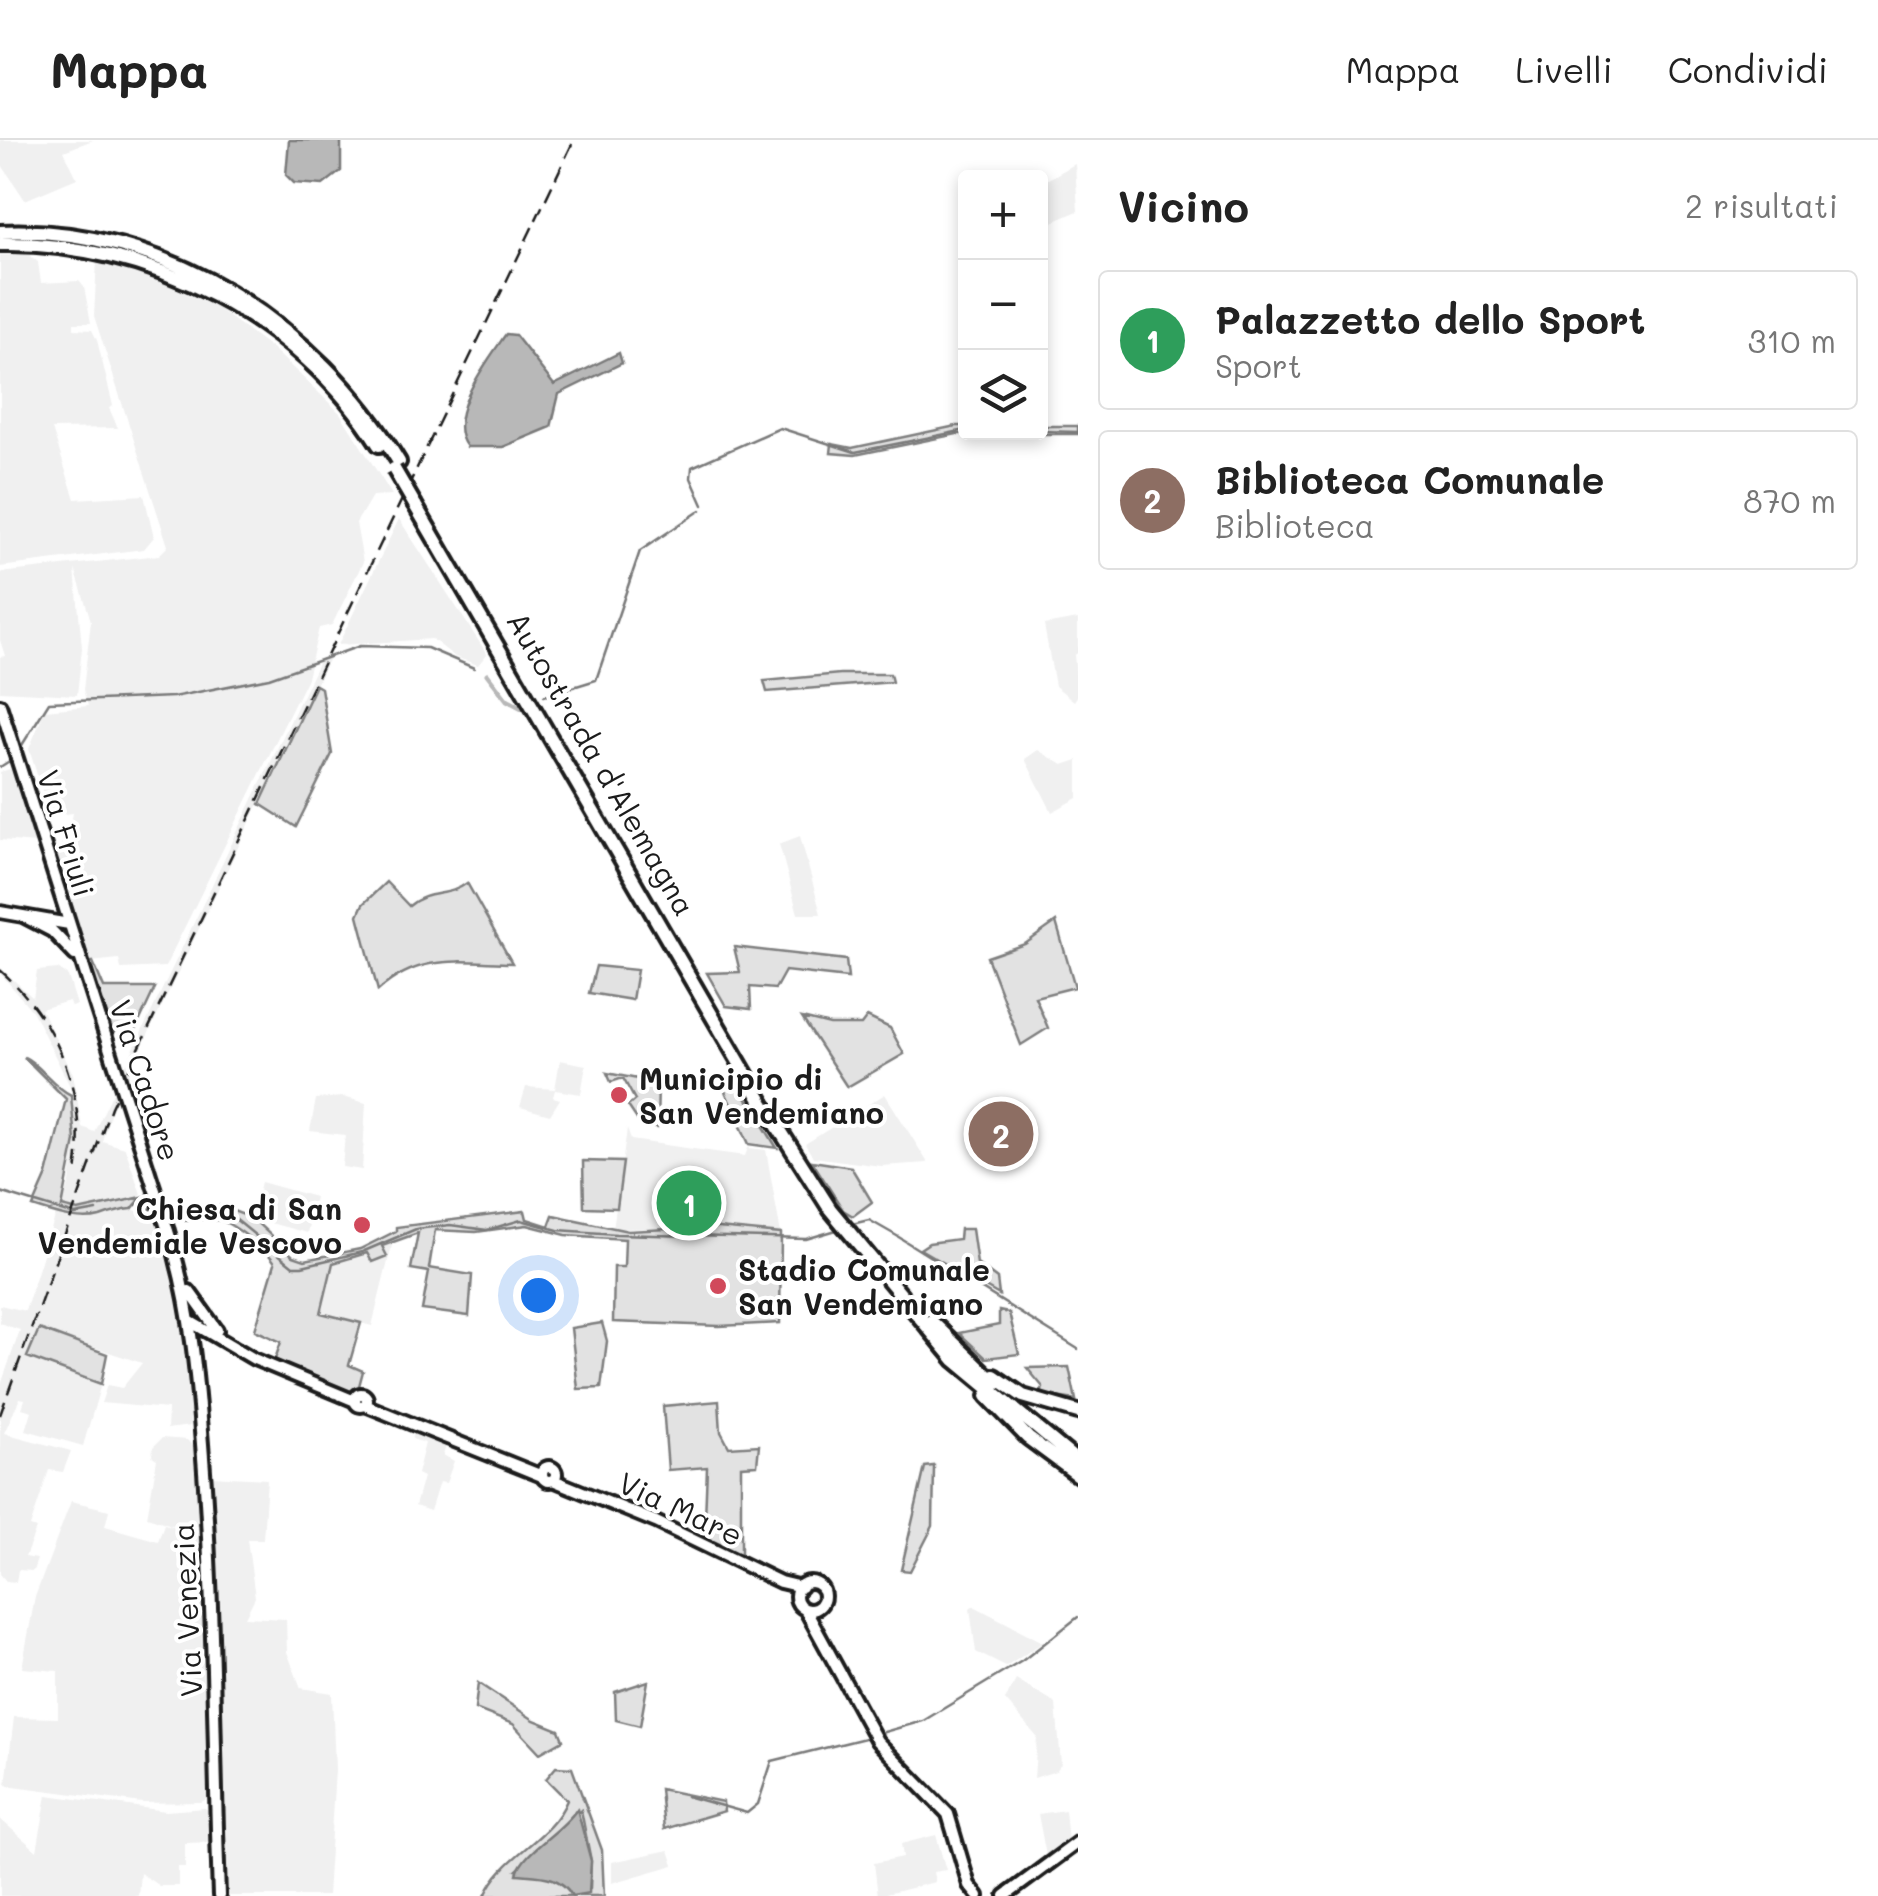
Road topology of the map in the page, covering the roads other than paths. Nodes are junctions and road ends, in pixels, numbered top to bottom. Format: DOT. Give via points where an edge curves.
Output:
graph roads {
  1 [pos="6,238"];
  2 [pos="396,465"];
  3 [pos="0,705"];
  4 [pos="63,904"];
  5 [pos="0,912"];
  6 [pos="69,924"];
  7 [pos="52,925"];
  8 [pos="83,968"];
  9 [pos="182,1276"];
  10 [pos="191,1322"];
  11 [pos="208,1324"];
  12 [pos="194,1345"];
  13 [pos="960,1356"];
  14 [pos="1075,1413"];
  15 [pos="1078,1450"];
  16 [pos="1078,1462"];
  17 [pos="1078,1475"];
  18 [pos="799,1593"];
  19 [pos="811,1608"];
  20 [pos="1078,1842"];
  21 [pos="1078,1852"];
  22 [pos="964,1866"];
  23 [pos="219,1896"];
  24 [pos="965,1896"];
  25 [pos="978,1896"];
  26 [pos="1005,1896"];
  27 [pos="1016,1896"];
  1 -- 2 [label="highway, Autostrada d'Alemagna" via="158,269 249,316 326,379"];
  1 -- 2 [label="highway, Autostrada d'Alemagna" via="37,233 157,257 255,308 332,371 378,427"];
  2 -- 13 [label="highway, Autostrada d'Alemagna" via="799,1156 852,1232"];
  3 -- 4 [label="main road, Via Friuli"];
  4 -- 6 [label="main road, Via Friuli"];
  4 -- 7 [label="main road"];
  5 -- 7 [label="main road"];
  6 -- 7 [label="main road"];
  6 -- 8 [label="main road, Via Cadore"];
  7 -- 8 [label="main road, Via Cadore"];
  8 -- 9 [label="main road, Via Cadore, bridge"];
  9 -- 10 [label="main road, Via Cadore"];
  9 -- 11 [label="main road"];
  10 -- 11 [label="main road"];
  10 -- 12 [label="main road, Via Venezia"];
  11 -- 12 [label="main road"];
  11 -- 18 [label="main road, Via Mare" via="254,1359 548,1475"];
  12 -- 23 [label="main road, Via Venezia" via="215,1666"];
  13 -- 14 [label="highway" via="1023,1396"];
  13 -- 15 [label="highway, Autostrada d'Alemagna"];
  13 -- 16 [label="highway, Autostrada d'Alemagna"];
  13 -- 17 [label="highway" via="1014,1425"];
  18 -- 19 [label="main road"];
  18 -- 19 [label="main road" via="810,1583 821,1587 824,1598"];
  19 -- 22 [label="main road" via="873,1735 946,1812"];
  20 -- 26 [label="main road"];
  21 -- 27 [label="main road"];
  22 -- 24 [label="main road"];
  22 -- 25 [label="main road"];
}
